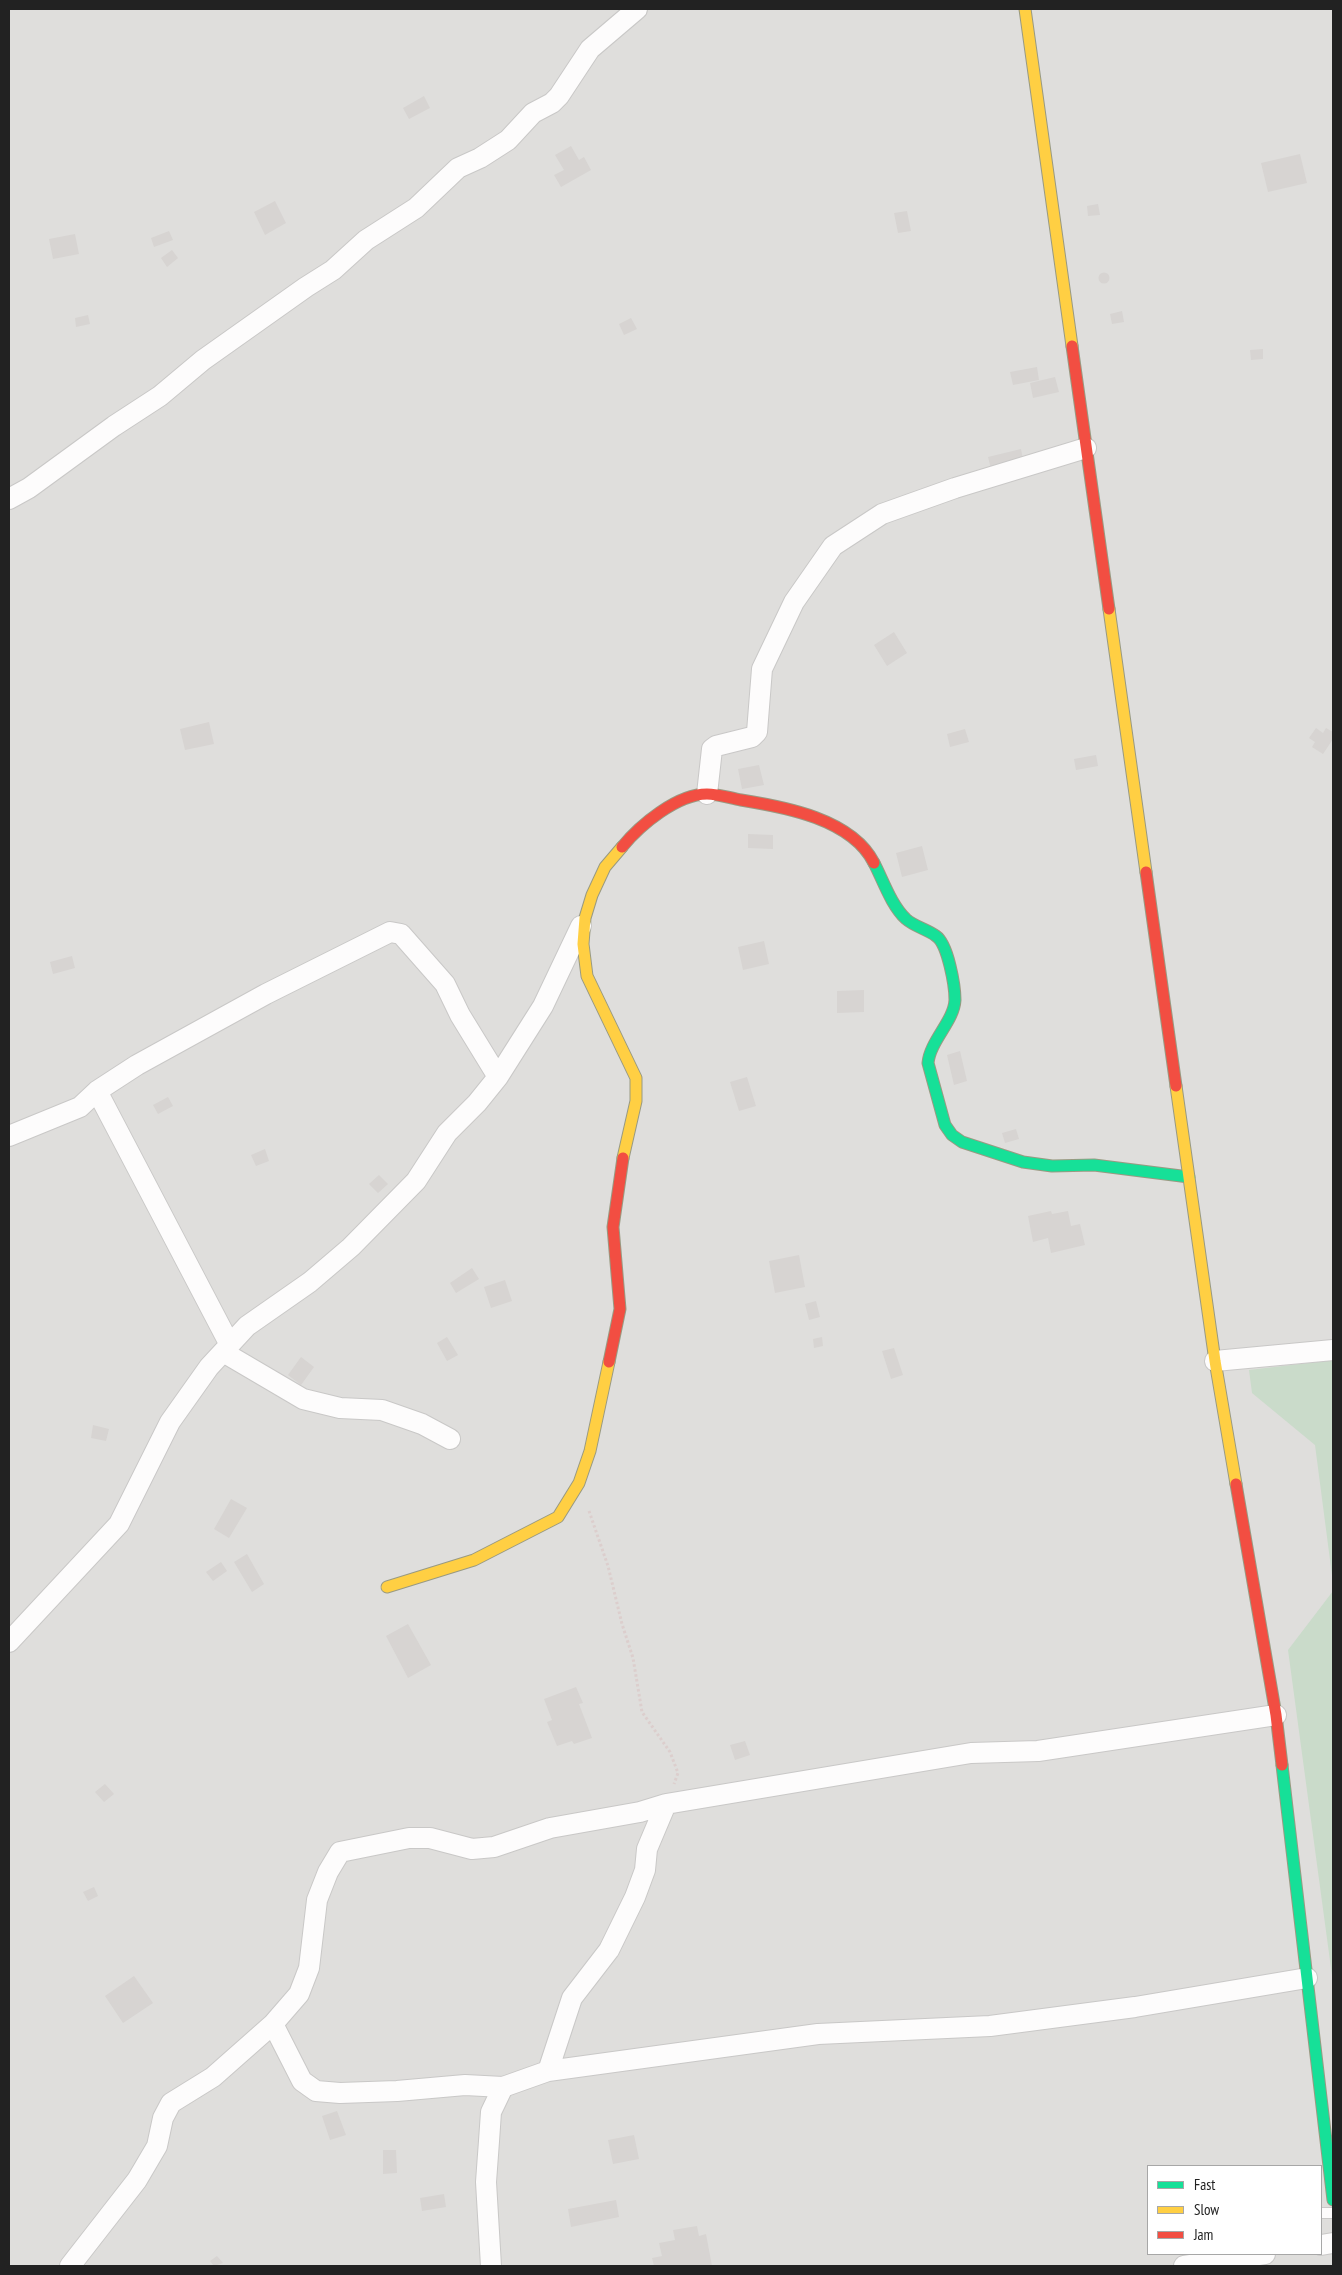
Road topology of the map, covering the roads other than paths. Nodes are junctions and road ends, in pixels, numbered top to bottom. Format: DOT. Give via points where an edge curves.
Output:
graph roads {
  1 [pos="637,9"];
  2 [pos="1024,9"];
  3 [pos="1086,448"];
  4 [pos="9,499"];
  5 [pos="707,794"];
  6 [pos="584,918"];
  7 [pos="552,988"];
  8 [pos="594,991"];
  9 [pos="498,1077"];
  10 [pos="97,1091"];
  11 [pos="9,1136"];
  12 [pos="1189,1177"];
  13 [pos="226,1349"];
  14 [pos="1333,1350"];
  15 [pos="1215,1361"];
  16 [pos="450,1439"];
  17 [pos="386,1587"];
  18 [pos="9,1642"];
  19 [pos="1276,1715"];
  20 [pos="666,1804"];
  21 [pos="1307,1978"];
  22 [pos="273,2024"];
  23 [pos="548,2071"];
  24 [pos="503,2087"];
  25 [pos="1333,2200"];
  26 [pos="1251,2255"];
  27 [pos="70,2266"];
  28 [pos="491,2266"];
  29 [pos="1184,2266"];
  1 -- 4 [label="street" via="590,49 559,96 533,113 508,140 458,168 416,208 366,240 333,270 203,360 160,396"];
  2 -- 3 [label="street"];
  3 -- 5 [label="street" via="882,514 833,546 794,602 762,669 758,732 752,737 712,749"];
  3 -- 12 [label="street"];
  5 -- 6 [label="street" via="655,814 626,842 605,867"];
  5 -- 12 [label="street" via="780,806 851,835 871,857 888,893 905,918 942,942 952,972 955,1002 929,1053 928,1063 940,1111 952,1135 962,1142 1023,1162 1069,1167 1094,1164"];
  6 -- 7 [label="street"];
  6 -- 8 [label="street" via="587,976"];
  7 -- 8 [label="street" via="562,982 575,981"];
  7 -- 9 [label="street"];
  8 -- 17 [label="street" via="636,1078 636,1101 613,1227 620,1308 590,1450 579,1482 558,1517 474,1560"];
  9 -- 10 [label="street" via="445,984 401,934 390,932 266,994 137,1065"];
  9 -- 13 [label="street" via="447,1133 416,1181 389,1211 310,1282 247,1326"];
  10 -- 11 [label="street" via="80,1107"];
  10 -- 13 [label="street"];
  12 -- 15 [label="street"];
  13 -- 16 [label="street" via="303,1399 340,1408 382,1410 422,1424"];
  13 -- 18 [label="street" via="170,1422 119,1524"];
  14 -- 15 [label="street"];
  15 -- 19 [label="street"];
  19 -- 20 [label="street" via="1038,1751 971,1753"];
  19 -- 21 [label="street"];
  20 -- 22 [label="street" via="640,1812 550,1828 494,1847 472,1849 430,1838 409,1838 340,1852 317,1900 309,1968 299,1994"];
  20 -- 23 [label="street" via="646,1849 645,1870 636,1897 609,1950 572,1998"];
  21 -- 23 [label="street" via="1135,2007 990,2026 818,2034"];
  21 -- 25 [label="street"];
  22 -- 24 [label="street" via="302,2081 316,2091 397,2091 465,2085"];
  22 -- 27 [label="street" via="213,2077 171,2103 163,2118 157,2146 137,2180"];
  23 -- 24 [label="street"];
  24 -- 28 [label="street" via="491,2112 486,2182"];
  26 -- 29 [label="street"];
}
